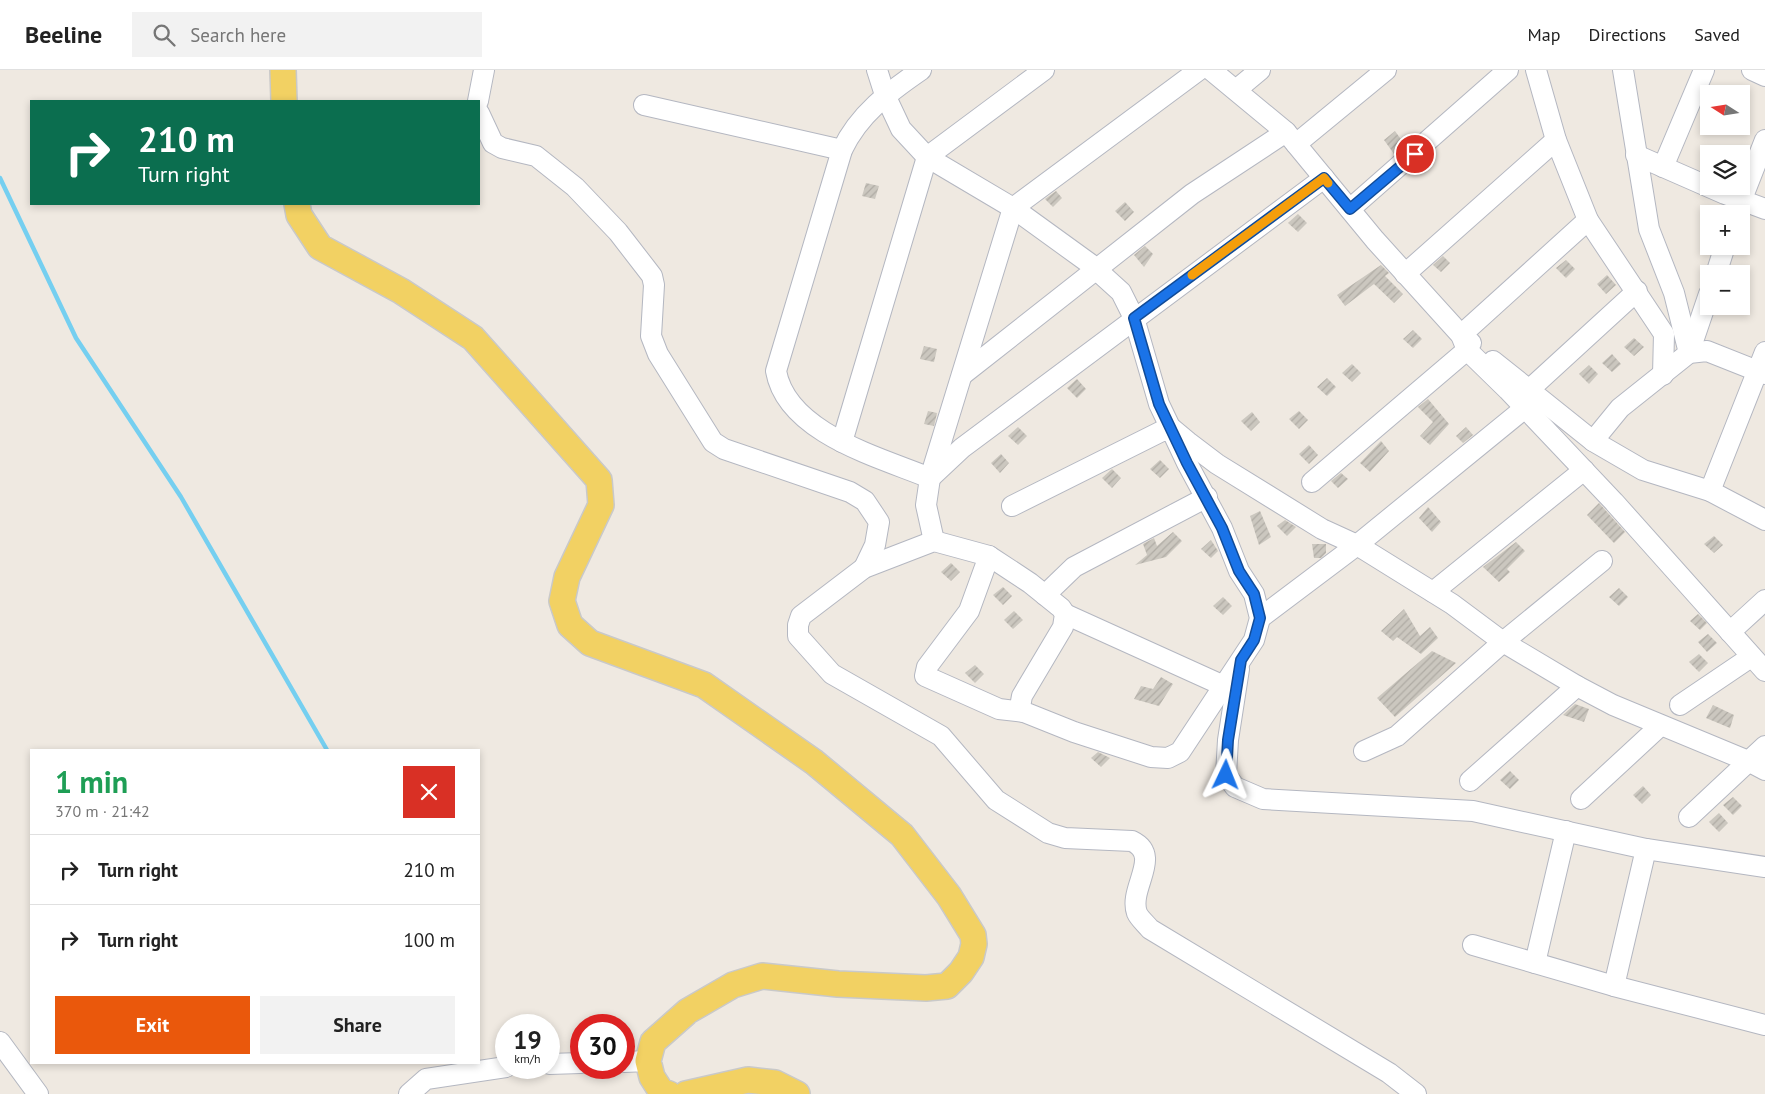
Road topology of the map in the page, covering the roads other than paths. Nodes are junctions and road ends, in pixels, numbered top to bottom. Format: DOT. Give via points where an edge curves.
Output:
graph roads {
  1 [pos="283,70"];
  2 [pos="484,70"];
  3 [pos="876,70"];
  4 [pos="921,70"];
  5 [pos="1044,70"];
  6 [pos="1199,70"];
  7 [pos="1211,70"];
  8 [pos="1260,70"];
  9 [pos="1386,70"];
  10 [pos="1508,70"];
  11 [pos="1536,70"];
  12 [pos="1623,70"];
  13 [pos="1704,70"];
  14 [pos="1752,70"];
  15 [pos="1765,76"];
  16 [pos="1236,90"];
  17 [pos="885,95"];
  18 [pos="284,100"];
  19 [pos="478,100"];
  20 [pos="644,104"];
  21 [pos="480,115"];
  22 [pos="1291,138"];
  23 [pos="1556,140"];
  24 [pos="1765,140"];
  25 [pos="842,150"];
  26 [pos="1636,155"];
  27 [pos="927,157"];
  28 [pos="1663,166"];
  29 [pos="1324,178"];
  30 [pos="297,205"];
  31 [pos="1734,205"];
  32 [pos="1739,205"];
  33 [pos="1013,208"];
  34 [pos="1750,208"];
  35 [pos="1350,209"];
  36 [pos="1765,209"];
  37 [pos="1588,220"];
  38 [pos="1095,270"];
  39 [pos="1405,274"];
  40 [pos="1637,290"];
  41 [pos="1702,315"];
  42 [pos="1134,318"];
  43 [pos="1464,343"];
  44 [pos="1689,352"];
  45 [pos="1765,352"];
  46 [pos="1761,372"];
  47 [pos="1663,374"];
  48 [pos="962,375"];
  49 [pos="1527,398"];
  50 [pos="1170,427"];
  51 [pos="1593,441"];
  52 [pos="842,442"];
  53 [pos="1584,470"];
  54 [pos="930,478"];
  55 [pos="1312,482"];
  56 [pos="1710,491"];
  57 [pos="1206,497"];
  58 [pos="1012,506"];
  59 [pos="1765,520"];
  60 [pos="934,542"];
  61 [pos="1357,545"];
  62 [pos="989,556"];
  63 [pos="1602,561"];
  64 [pos="864,568"];
  65 [pos="1433,592"];
  66 [pos="1045,595"];
  67 [pos="1765,600"];
  68 [pos="1065,614"];
  69 [pos="1260,618"];
  70 [pos="1730,632"];
  71 [pos="1503,642"];
  72 [pos="1751,657"];
  73 [pos="1241,660"];
  74 [pos="1765,671"];
  75 [pos="1224,686"];
  76 [pos="1577,686"];
  77 [pos="1680,705"];
  78 [pos="1024,712"];
  79 [pos="1660,726"];
  80 [pos="1765,746"];
  81 [pos="1364,750"];
  82 [pos="1757,766"];
  83 [pos="1470,781"];
  84 [pos="1581,800"];
  85 [pos="1689,817"];
  86 [pos="1566,831"];
  87 [pos="1646,849"];
  88 [pos="1765,867"];
  89 [pos="1473,945"];
  90 [pos="1535,963"];
  91 [pos="1614,986"];
  92 [pos="1765,1025"];
  93 [pos="0,1042"];
  94 [pos="648,1061"];
  95 [pos="635,1062"];
  96 [pos="495,1070"];
  97 [pos="38,1094"];
  98 [pos="409,1094"];
  99 [pos="669,1094"];
  100 [pos="686,1094"];
  101 [pos="798,1094"];
  102 [pos="1416,1094"];
  1 -- 18 [label="main road"];
  2 -- 19 [label="street"];
  3 -- 17 [label="street"];
  4 -- 17 [label="street"];
  5 -- 27 [label="street"];
  6 -- 33 [label="street"];
  7 -- 16 [label="street"];
  8 -- 16 [label="street"];
  9 -- 22 [label="street"];
  10 -- 35 [label="street"];
  11 -- 23 [label="street"];
  12 -- 26 [label="street"];
  13 -- 28 [label="street"];
  14 -- 15 [label="street"];
  16 -- 22 [label="street"];
  17 -- 25 [label="street" via="858,123"];
  17 -- 27 [label="street" via="901,129"];
  20 -- 25 [label="street"];
  21 -- 64 [label="street" via="493,143 536,156 576,188 618,232 652,276 651,336 658,354 713,442 724,449 832,485 865,501 878,522 875,546"];
  22 -- 29 [label="street"];
  22 -- 38 [label="street" via="1192,194"];
  23 -- 37 [label="street"];
  23 -- 39 [label="street"];
  24 -- 32 [label="street"];
  25 -- 52 [label="street" via="776,371 786,398 801,416"];
  26 -- 28 [label="street"];
  26 -- 44 [label="street" via="1649,229 1674,293"];
  27 -- 33 [label="street"];
  27 -- 52 [label="street"];
  28 -- 31 [label="street"];
  29 -- 35 [label="street"];
  29 -- 42 [label="street"];
  30 -- 94 [label="main road" via="299,215 320,247 401,291 473,338 599,480 601,505 567,577 562,601 570,625 590,643 704,685 814,762 902,835 949,896 972,935 971,957 946,986 838,984 762,976 733,985 688,1011 653,1042"];
  33 -- 38 [label="street"];
  33 -- 48 [label="street"];
  34 -- 36 [label="street"];
  35 -- 39 [label="street"];
  37 -- 40 [label="street"];
  37 -- 43 [label="street"];
  38 -- 42 [label="street" via="1121,292"];
  38 -- 48 [label="street"];
  39 -- 43 [label="street"];
  40 -- 47 [label="street" via="1664,334"];
  40 -- 49 [label="street"];
  41 -- 44 [label="street"];
  42 -- 50 [label="street" via="1153,389"];
  42 -- 54 [label="street" via="962,448"];
  43 -- 49 [label="street"];
  43 -- 55 [label="street"];
  44 -- 46 [label="street" via="1707,351"];
  44 -- 47 [label="street"];
  45 -- 46 [label="street"];
  46 -- 56 [label="street"];
  47 -- 51 [label="street" via="1620,408"];
  48 -- 54 [label="street"];
  49 -- 51 [label="street"];
  49 -- 53 [label="street"];
  49 -- 61 [label="street"];
  50 -- 57 [label="street"];
  50 -- 58 [label="street"];
  50 -- 61 [label="street" via="1217,464 1322,528"];
  51 -- 56 [label="street" via="1643,470"];
  52 -- 54 [label="street"];
  53 -- 65 [label="street"];
  53 -- 70 [label="street"];
  54 -- 60 [label="street" via="926,504"];
  56 -- 59 [label="street"];
  57 -- 66 [label="street" via="1074,567"];
  57 -- 69 [label="street" via="1239,571 1254,594"];
  60 -- 62 [label="street"];
  60 -- 64 [label="street" via="924,543"];
  61 -- 65 [label="street"];
  61 -- 69 [label="street"];
  62 -- 66 [label="street"];
  62 -- 78 [label="street" via="969,611 927,667 925,676 999,710"];
  63 -- 71 [label="street"];
  64 -- 102 [label="street" via="809,609 801,616 798,625 798,636 832,674 941,736 996,800 1048,833 1065,838 1139,844 1146,858 1136,898 1137,914 1150,929 1389,1073"];
  65 -- 71 [label="street"];
  66 -- 68 [label="street"];
  67 -- 70 [label="street"];
  68 -- 75 [label="street"];
  68 -- 78 [label="street" via="1063,627 1022,696 1020,707"];
  69 -- 73 [label="street" via="1254,640"];
  70 -- 72 [label="street"];
  71 -- 76 [label="street"];
  71 -- 81 [label="street" via="1397,736"];
  72 -- 74 [label="street"];
  72 -- 77 [label="street"];
  73 -- 75 [label="street"];
  73 -- 86 [label="street" via="1225,762 1226,775 1235,787 1264,799 1473,811"];
  75 -- 78 [label="street" via="1180,752 1168,758 1142,754"];
  76 -- 79 [label="street"];
  76 -- 83 [label="street"];
  79 -- 82 [label="street"];
  79 -- 84 [label="street"];
  80 -- 82 [label="street"];
  82 -- 85 [label="street"];
  86 -- 87 [label="street"];
  86 -- 90 [label="street"];
  87 -- 88 [label="street"];
  87 -- 91 [label="street"];
  89 -- 90 [label="street"];
  90 -- 91 [label="street"];
  91 -- 92 [label="street"];
  93 -- 97 [label="street"];
  94 -- 95 [label="street"];
  94 -- 99 [label="main road" via="661,1091"];
  96 -- 98 [label="street" via="426,1079"];
  100 -- 101 [label="main road" via="748,1080 775,1083"];
}
